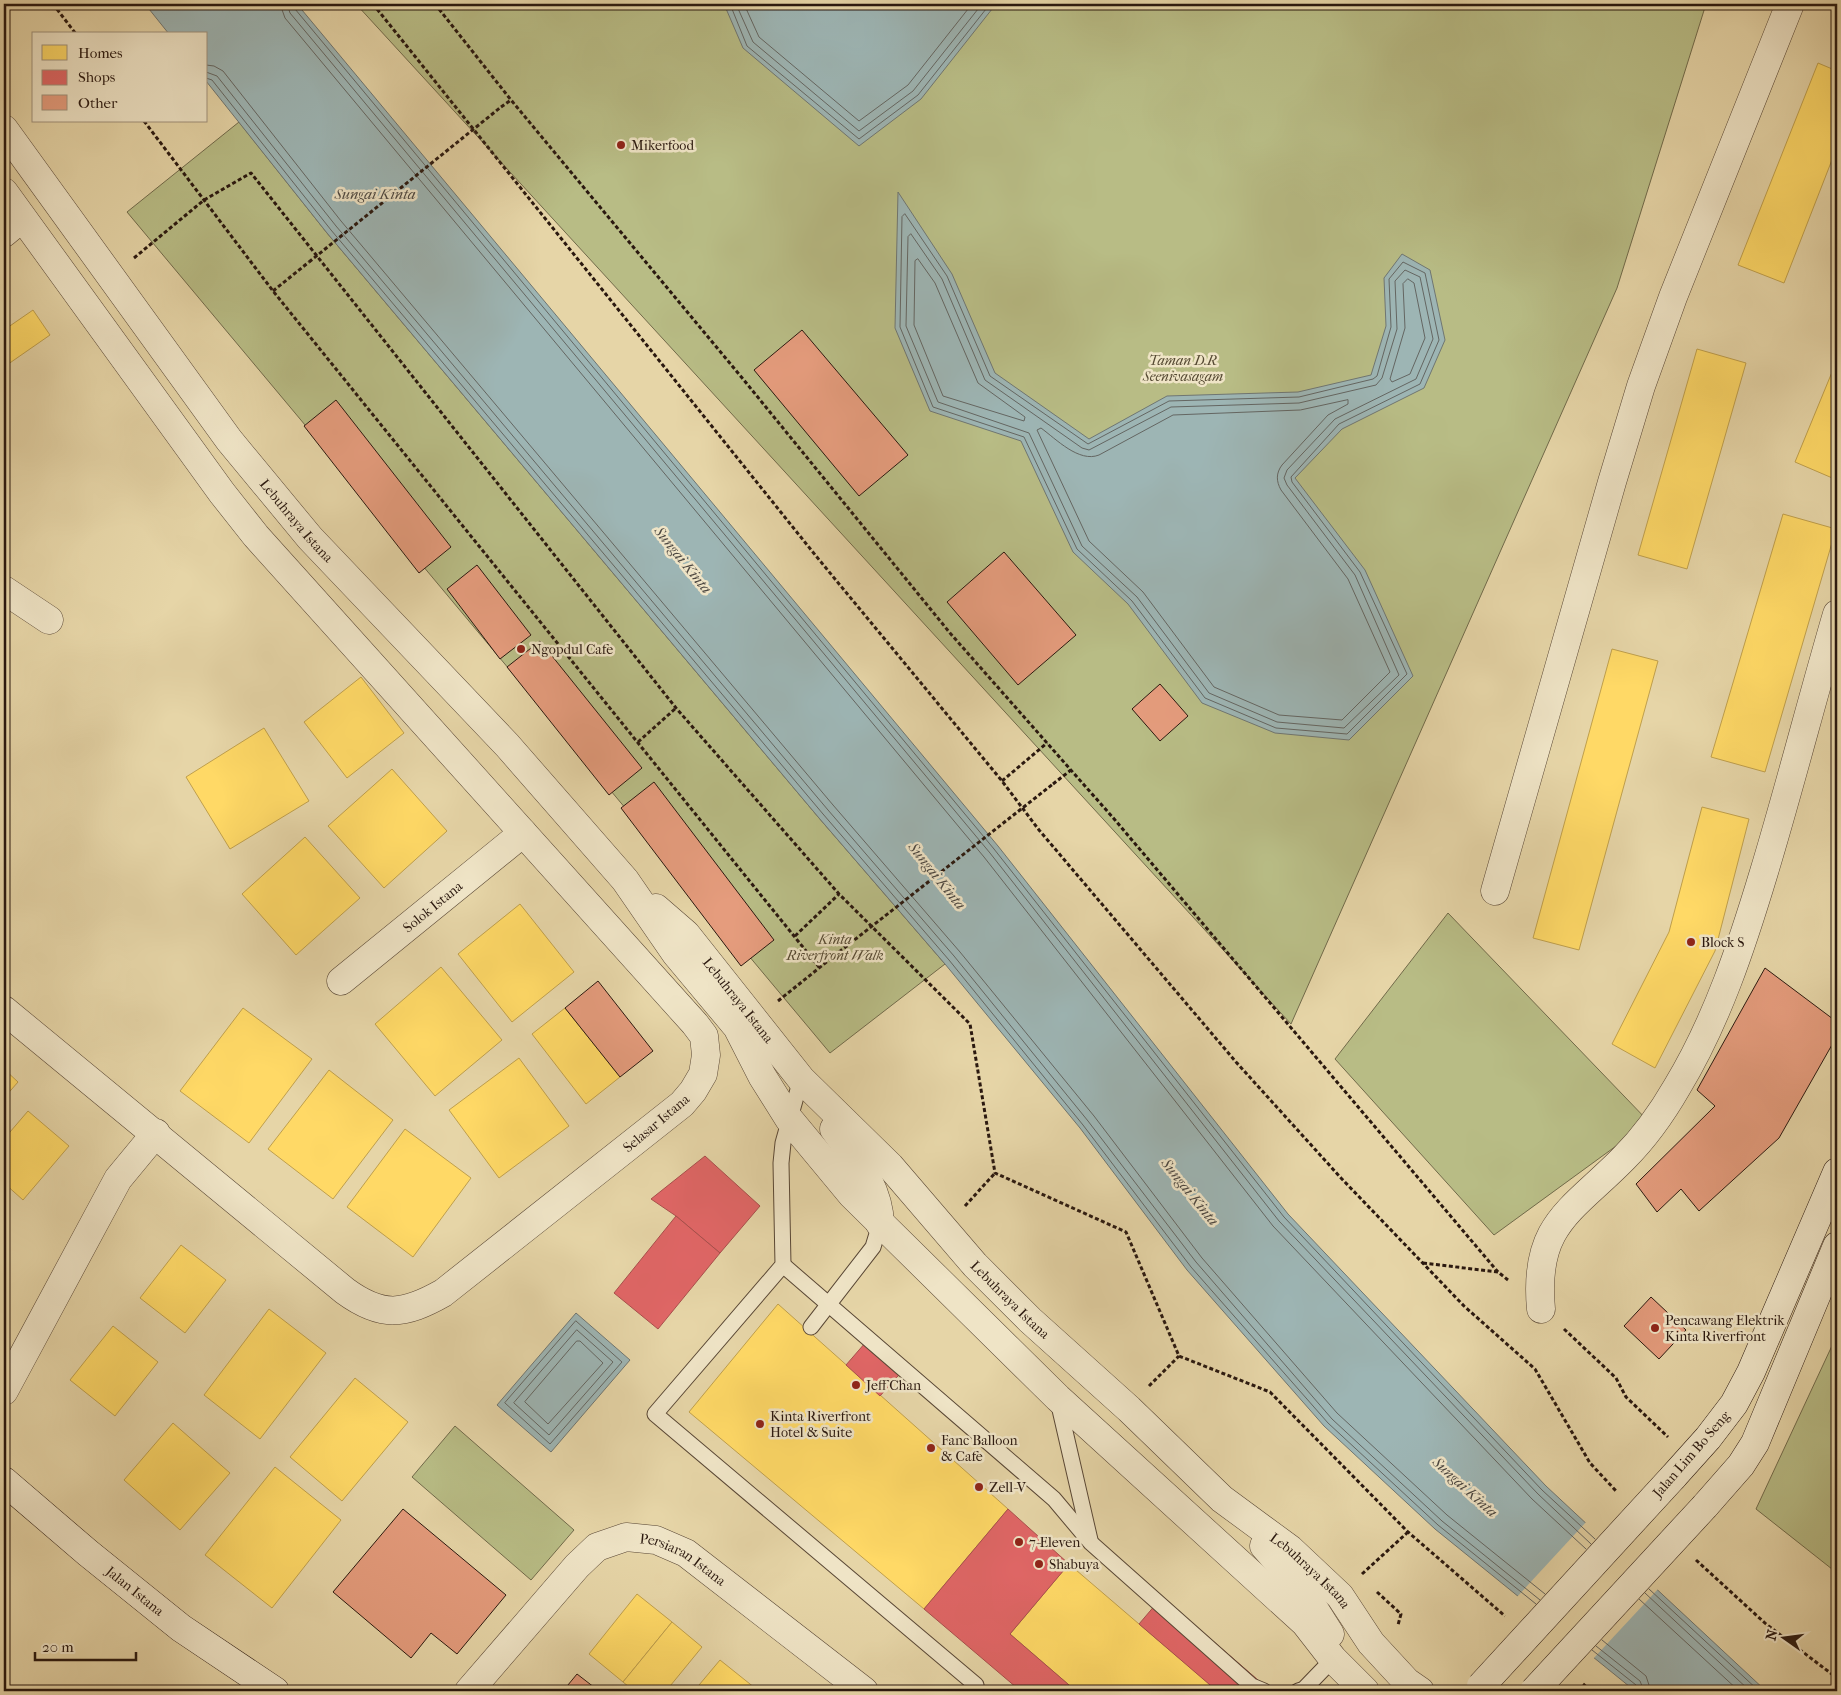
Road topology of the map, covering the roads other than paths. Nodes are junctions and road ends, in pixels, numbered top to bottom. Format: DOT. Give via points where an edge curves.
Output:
graph roads {
  1 [pos="1790,4"];
  2 [pos="4,130"];
  3 [pos="4,192"];
  4 [pos="13,226"];
  5 [pos="4,590"];
  6 [pos="1837,614"];
  7 [pos="49,620"];
  8 [pos="523,833"];
  9 [pos="625,880"];
  10 [pos="1495,891"];
  11 [pos="342,981"];
  12 [pos="4,1010"];
  13 [pos="801,1079"];
  14 [pos="789,1119"];
  15 [pos="156,1133"];
  16 [pos="1837,1172"];
  17 [pos="880,1224"];
  18 [pos="1837,1246"];
  19 [pos="783,1266"];
  20 [pos="829,1305"];
  21 [pos="1541,1309"];
  22 [pos="811,1328"];
  23 [pos="4,1392"];
  24 [pos="1058,1398"];
  25 [pos="4,1480"];
  26 [pos="1222,1499"];
  27 [pos="1091,1543"];
  28 [pos="1333,1659"];
  29 [pos="1479,1689"];
  30 [pos="275,1691"];
  31 [pos="469,1691"];
  32 [pos="864,1691"];
  33 [pos="972,1691"];
  34 [pos="1264,1691"];
  35 [pos="1298,1691"];
  36 [pos="1365,1691"];
  37 [pos="1420,1691"];
  38 [pos="1534,1691"];
  1 -- 10 [label="street" via="1673,297 1641,386"];
  2 -- 9 [label="street, Lebuhraya Istana" via="229,440 310,538 507,745"];
  3 -- 4 [label="street, Selasar Istana"];
  4 -- 8 [label="street, Selasar Istana" via="256,536"];
  5 -- 7 [label="street"];
  6 -- 21 [label="street" via="1750,919 1716,1010 1679,1085 1654,1125 1624,1158 1570,1207 1553,1230 1542,1257"];
  8 -- 11 [label="street, Solok Istana"];
  8 -- 15 [label="street, Selasar Istana" via="704,1036 706,1056 703,1074 682,1104 443,1293 421,1305 399,1311 379,1310 345,1291"];
  9 -- 13 [label="street, Lebuhraya Istana" via="686,934"];
  9 -- 14 [label="street, Lebuhraya Istana" via="676,954 737,1027"];
  12 -- 15 [label="street"];
  13 -- 14 [label="lane"];
  13 -- 17 [label="street" via="870,1181 880,1209"];
  13 -- 26 [label="street, Lebuhraya Istana" via="890,1166 982,1272"];
  14 -- 17 [label="street, Lebuhraya Istana"];
  14 -- 19 [label="lane" via="781,1163"];
  15 -- 23 [label="street" via="118,1180"];
  16 -- 29 [label="street, Jalan Lim Bo Seng, bridge" via="1751,1372 1734,1404 1708,1438"];
  17 -- 20 [label="lane" via="874,1247"];
  17 -- 24 [label="street, Lebuhraya Istana"];
  18 -- 38 [label="street, bridge" via="1756,1443 1741,1466"];
  19 -- 20 [label="lane"];
  19 -- 33 [label="lane" via="655,1414 976,1685"];
  20 -- 22 [label="lane"];
  20 -- 27 [label="lane" via="1054,1499"];
  24 -- 27 [label="lane"];
  24 -- 28 [label="street, Lebuhraya Istana" via="1305,1623"];
  25 -- 30 [label="street, Jalan Istana" via="181,1628"];
  26 -- 28 [label="street" via="1301,1588 1330,1632"];
  26 -- 37 [label="street, Lebuhraya Istana" via="1290,1549 1340,1596 1371,1643 1406,1682"];
  27 -- 34 [label="lane" via="1252,1686"];
  28 -- 35 [label="lane" via="1304,1689"];
  28 -- 36 [label="street, Lebuhraya Istana"];
  31 -- 32 [label="street, Persiaran Istana" via="577,1566 598,1547 626,1538 656,1540 686,1553"];
}
